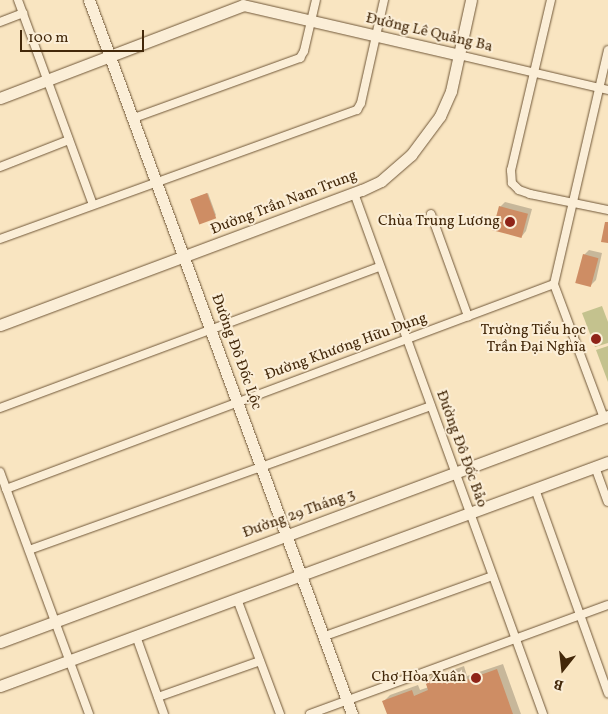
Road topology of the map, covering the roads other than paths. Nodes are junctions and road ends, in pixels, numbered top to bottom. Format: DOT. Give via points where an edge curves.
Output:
graph roads {
  1 [pos="18,0"];
  2 [pos="89,0"];
  3 [pos="316,0"];
  4 [pos="384,0"];
  5 [pos="471,0"];
  6 [pos="551,0"];
  7 [pos="244,3"];
  8 [pos="23,13"];
  9 [pos="311,21"];
  10 [pos="0,22"];
  11 [pos="376,36"];
  12 [pos="608,50"];
  13 [pos="459,55"];
  14 [pos="110,56"];
  15 [pos="534,72"];
  16 [pos="47,80"];
  17 [pos="599,88"];
  18 [pos="608,90"];
  19 [pos="0,98"];
  20 [pos="134,118"];
  21 [pos="69,140"];
  22 [pos="0,167"];
  23 [pos="158,180"];
  24 [pos="354,193"];
  25 [pos="574,203"];
  26 [pos="93,204"];
  27 [pos="608,210"];
  28 [pos="431,214"];
  29 [pos="0,239"];
  30 [pos="185,256"];
  31 [pos="380,267"];
  32 [pos="554,284"];
  33 [pos="468,316"];
  34 [pos="0,324"];
  35 [pos="212,329"];
  36 [pos="407,340"];
  37 [pos="238,401"];
  38 [pos="431,406"];
  39 [pos="0,408"];
  40 [pos="606,417"];
  41 [pos="608,462"];
  42 [pos="261,465"];
  43 [pos="596,467"];
  44 [pos="0,472"];
  45 [pos="455,472"];
  46 [pos="6,489"];
  47 [pos="535,489"];
  48 [pos="608,502"];
  49 [pos="470,513"];
  50 [pos="286,535"];
  51 [pos="28,550"];
  52 [pos="301,576"];
  53 [pos="493,576"];
  54 [pos="237,599"];
  55 [pos="608,604"];
  56 [pos="580,616"];
  57 [pos="55,620"];
  58 [pos="136,636"];
  59 [pos="325,636"];
  60 [pos="516,639"];
  61 [pos="0,642"];
  62 [pos="70,661"];
  63 [pos="260,661"];
  64 [pos="0,686"];
  65 [pos="608,693"];
  66 [pos="158,698"];
  67 [pos="347,700"];
  68 [pos="89,714"];
  69 [pos="164,714"];
  70 [pos="280,714"];
  71 [pos="310,714"];
  72 [pos="352,714"];
  73 [pos="543,714"];
  1 -- 8 [label="street"];
  2 -- 14 [label="street, Đường Đô Đốc Lộc"];
  3 -- 9 [label="street"];
  4 -- 11 [label="street"];
  5 -- 13 [label="street, Đường Trần Nam Trung"];
  6 -- 15 [label="street"];
  7 -- 9 [label="street, Đường Lê Quảng Ba"];
  7 -- 14 [label="street"];
  8 -- 10 [label="street"];
  8 -- 16 [label="street"];
  9 -- 11 [label="street, Đường Lê Quảng Ba"];
  9 -- 20 [label="street" via="304,52 294,62"];
  11 -- 13 [label="street, Đường Lê Quảng Ba"];
  11 -- 23 [label="street" via="357,110"];
  12 -- 17 [label="street"];
  13 -- 15 [label="street, Đường Lê Quảng Ba"];
  13 -- 24 [label="street, Đường Trần Nam Trung" via="451,92 427,136 412,155 381,181"];
  14 -- 16 [label="street"];
  14 -- 20 [label="street, Đường Đô Đốc Lộc"];
  15 -- 17 [label="street, Đường Lê Quảng Ba"];
  15 -- 25 [label="street" via="510,177 515,188"];
  16 -- 19 [label="street"];
  16 -- 21 [label="street"];
  17 -- 18 [label="street, Đường Lê Quảng Ba"];
  17 -- 25 [label="street"];
  20 -- 23 [label="street, Đường Đô Đốc Lộc"];
  21 -- 22 [label="street"];
  21 -- 26 [label="street"];
  23 -- 26 [label="street"];
  23 -- 30 [label="street, Đường Đô Đốc Lộc"];
  24 -- 30 [label="street, Đường Trần Nam Trung"];
  24 -- 31 [label="street, Đường Đô Đốc Bảo"];
  25 -- 27 [label="street"];
  25 -- 32 [label="street"];
  26 -- 29 [label="street"];
  28 -- 33 [label="street"];
  30 -- 34 [label="street, Đường Trần Nam Trung"];
  30 -- 35 [label="street, Đường Đô Đốc Lộc"];
  31 -- 35 [label="street"];
  31 -- 36 [label="street, Đường Đô Đốc Bảo"];
  32 -- 33 [label="street, Đường Khương Hữu Dụng"];
  32 -- 40 [label="street"];
  33 -- 36 [label="street, Đường Khương Hữu Dụng"];
  35 -- 37 [label="street, Đường Đô Đốc Lộc"];
  35 -- 39 [label="street"];
  36 -- 37 [label="street, Đường Khương Hữu Dụng"];
  36 -- 38 [label="street, Đường Đô Đốc Bảo"];
  37 -- 42 [label="street, Đường Đô Đốc Lộc"];
  37 -- 46 [label="street, Đường Khương Hữu Dụng"];
  38 -- 42 [label="street"];
  38 -- 45 [label="street, Đường Đô Đốc Bảo"];
  40 -- 45 [label="street, Đường 29 Tháng 3"];
  41 -- 43 [label="street"];
  42 -- 50 [label="street, Đường Đô Đốc Lộc"];
  42 -- 51 [label="street"];
  43 -- 47 [label="street"];
  43 -- 48 [label="street"];
  44 -- 46 [label="street"];
  45 -- 49 [label="street, Đường Đô Đốc Bảo"];
  45 -- 50 [label="street, Đường 29 Tháng 3"];
  46 -- 51 [label="street"];
  47 -- 49 [label="street"];
  47 -- 56 [label="street"];
  49 -- 52 [label="street"];
  49 -- 53 [label="street, Đường Đô Đốc Bảo"];
  50 -- 52 [label="street, Đường Đô Đốc Lộc"];
  50 -- 57 [label="street, Đường 29 Tháng 3"];
  51 -- 57 [label="street"];
  52 -- 54 [label="street"];
  52 -- 59 [label="street, Đường Đô Đốc Lộc"];
  53 -- 59 [label="street"];
  53 -- 60 [label="street, Đường Đô Đốc Bảo"];
  54 -- 58 [label="street"];
  54 -- 63 [label="street"];
  55 -- 56 [label="street"];
  56 -- 60 [label="street"];
  56 -- 65 [label="street"];
  57 -- 61 [label="street, Đường 29 Tháng 3"];
  57 -- 62 [label="street"];
  58 -- 62 [label="street"];
  58 -- 66 [label="street"];
  59 -- 67 [label="street, Đường Đô Đốc Lộc"];
  60 -- 67 [label="street"];
  60 -- 73 [label="street, Đường Đô Đốc Bảo"];
  62 -- 64 [label="street"];
  62 -- 68 [label="street"];
  63 -- 66 [label="street"];
  63 -- 70 [label="street"];
  66 -- 69 [label="street"];
  67 -- 71 [label="street"];
  67 -- 72 [label="street, Đường Đô Đốc Lộc"];
}
